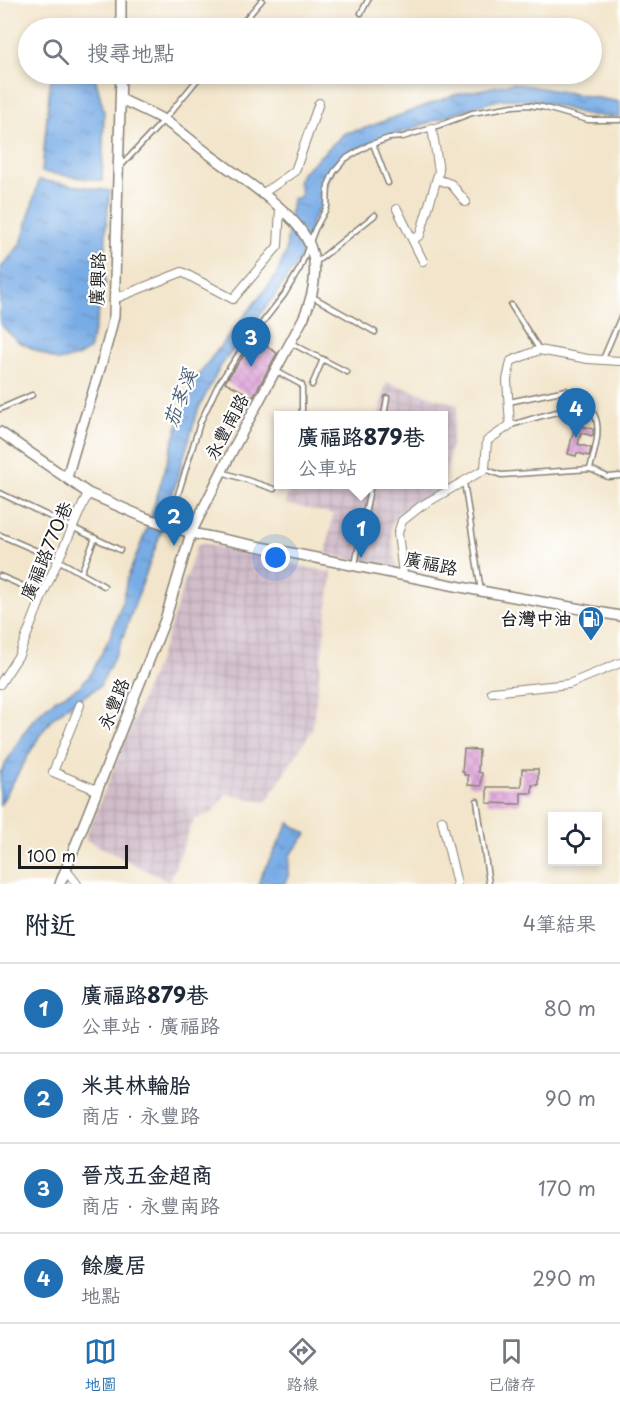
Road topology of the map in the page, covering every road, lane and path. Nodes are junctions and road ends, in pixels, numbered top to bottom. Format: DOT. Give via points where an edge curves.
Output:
graph roads {
  1 [pos="121,0"];
  2 [pos="262,0"];
  3 [pos="368,0"];
  4 [pos="361,13"];
  5 [pos="121,18"];
  6 [pos="247,18"];
  7 [pos="121,84"];
  8 [pos="194,84"];
  9 [pos="121,99"];
  10 [pos="320,103"];
  11 [pos="164,120"];
  12 [pos="620,120"];
  13 [pos="432,128"];
  14 [pos="373,144"];
  15 [pos="119,168"];
  16 [pos="437,179"];
  17 [pos="388,183"];
  18 [pos="262,194"];
  19 [pos="466,202"];
  20 [pos="280,208"];
  21 [pos="397,208"];
  22 [pos="375,215"];
  23 [pos="308,240"];
  24 [pos="413,240"];
  25 [pos="423,261"];
  26 [pos="314,264"];
  27 [pos="312,297"];
  28 [pos="114,299"];
  29 [pos="511,305"];
  30 [pos="620,319"];
  31 [pos="375,332"];
  32 [pos="291,342"];
  33 [pos="539,350"];
  34 [pos="323,359"];
  35 [pos="603,360"];
  36 [pos="620,361"];
  37 [pos="276,371"];
  38 [pos="346,372"];
  39 [pos="312,385"];
  40 [pos="566,390"];
  41 [pos="32,395"];
  42 [pos="387,398"];
  43 [pos="508,402"];
  44 [pos="0,409"];
  45 [pos="302,411"];
  46 [pos="385,411"];
  47 [pos="510,425"];
  48 [pos="0,432"];
  49 [pos="485,469"];
  50 [pos="590,470"];
  51 [pos="221,472"];
  52 [pos="620,476"];
  53 [pos="67,478"];
  54 [pos="464,481"];
  55 [pos="274,489"];
  56 [pos="370,489"];
  57 [pos="0,493"];
  58 [pos="88,493"];
  59 [pos="167,525"];
  60 [pos="72,528"];
  61 [pos="191,533"];
  62 [pos="0,535"];
  63 [pos="95,538"];
  64 [pos="120,550"];
  65 [pos="58,560"];
  66 [pos="355,566"];
  67 [pos="81,573"];
  68 [pos="403,575"];
  69 [pos="0,576"];
  70 [pos="104,586"];
  71 [pos="481,591"];
  72 [pos="43,594"];
  73 [pos="620,616"];
  74 [pos="620,663"];
  75 [pos="0,684"];
  76 [pos="492,692"];
  77 [pos="80,705"];
  78 [pos="97,790"];
  79 [pos="477,801"];
  80 [pos="442,820"];
  81 [pos="66,870"];
  82 [pos="60,884"];
  83 [pos="77,884"];
  84 [pos="457,884"];
  85 [pos="489,884"];
  1 -- 5 [label="street"];
  2 -- 6 [label="lane"];
  3 -- 4 [label="lane"];
  7 -- 9 [label="street, 廣興路"];
  8 -- 11 [label="lane"];
  9 -- 11 [label="street"];
  9 -- 15 [label="street, 廣興路"];
  10 -- 18 [label="street" via="295,171"];
  11 -- 15 [label="lane"];
  11 -- 18 [label="street"];
  12 -- 13 [label="lane" via="588,120 542,106 520,105 471,113"];
  13 -- 14 [label="lane"];
  13 -- 16 [label="street"];
  14 -- 17 [label="lane"];
  14 -- 23 [label="lane" via="345,159 334,172 328,185 327,207"];
  15 -- 28 [label="street, 廣興路"];
  16 -- 19 [label="street" via="451,184"];
  16 -- 24 [label="street" via="420,235"];
  18 -- 20 [label="street"];
  20 -- 23 [label="street"];
  20 -- 28 [label="street" via="278,246 233,299 182,272"];
  21 -- 24 [label="street"];
  22 -- 26 [label="lane"];
  23 -- 26 [label="street, 永豐南路"];
  23 -- 59 [label="lane" via="300,268 284,295 218,385 200,423"];
  24 -- 25 [label="street"];
  26 -- 27 [label="street, 永豐南路"];
  27 -- 31 [label="lane"];
  27 -- 32 [label="street, 永豐南路"];
  28 -- 53 [label="street, 廣興路" via="108,342"];
  29 -- 33 [label="lane"];
  30 -- 35 [label="lane"];
  32 -- 34 [label="lane"];
  32 -- 37 [label="street, 永豐南路"];
  33 -- 35 [label="street"];
  33 -- 43 [label="street" via="511,361"];
  34 -- 38 [label="lane"];
  34 -- 39 [label="lane"];
  35 -- 36 [label="street"];
  37 -- 45 [label="lane" via="302,385"];
  37 -- 51 [label="street, 永豐南路"];
  40 -- 43 [label="lane"];
  41 -- 44 [label="lane"];
  42 -- 46 [label="lane"];
  43 -- 47 [label="street"];
  47 -- 49 [label="street" via="487,441"];
  47 -- 50 [label="lane" via="570,409 593,412 598,427"];
  48 -- 53 [label="street"];
  49 -- 50 [label="lane" via="501,475"];
  49 -- 54 [label="street"];
  50 -- 52 [label="lane" via="608,477"];
  51 -- 55 [label="lane"];
  51 -- 61 [label="street, 永豐南路"];
  53 -- 58 [label="street"];
  54 -- 68 [label="street" via="402,521 398,533"];
  54 -- 71 [label="lane"];
  56 -- 66 [label="lane"];
  57 -- 60 [label="lane"];
  58 -- 59 [label="street, 廣福路"];
  58 -- 60 [label="street, 廣福路770巷"];
  59 -- 61 [label="street, 廣福路"];
  60 -- 63 [label="lane"];
  60 -- 65 [label="street, 廣福路770巷"];
  61 -- 66 [label="street, 廣福路"];
  61 -- 78 [label="street, 永豐路" via="165,620"];
  62 -- 65 [label="lane"];
  63 -- 64 [label="lane"];
  63 -- 67 [label="lane"];
  65 -- 67 [label="lane"];
  65 -- 72 [label="street, 廣福路770巷"];
  66 -- 68 [label="street, 廣福路"];
  67 -- 70 [label="lane"];
  68 -- 71 [label="street, 廣福路"];
  69 -- 72 [label="lane"];
  71 -- 73 [label="street, 廣福路"];
  72 -- 75 [label="street, 廣福路770巷" via="18,655"];
  74 -- 76 [label="street" via="569,684"];
  77 -- 78 [label="street" via="53,772"];
  78 -- 81 [label="street, 永豐路"];
  79 -- 85 [label="lane"];
  80 -- 84 [label="street"];
  81 -- 82 [label="street, 永豐路"];
  81 -- 83 [label="street"];
}
